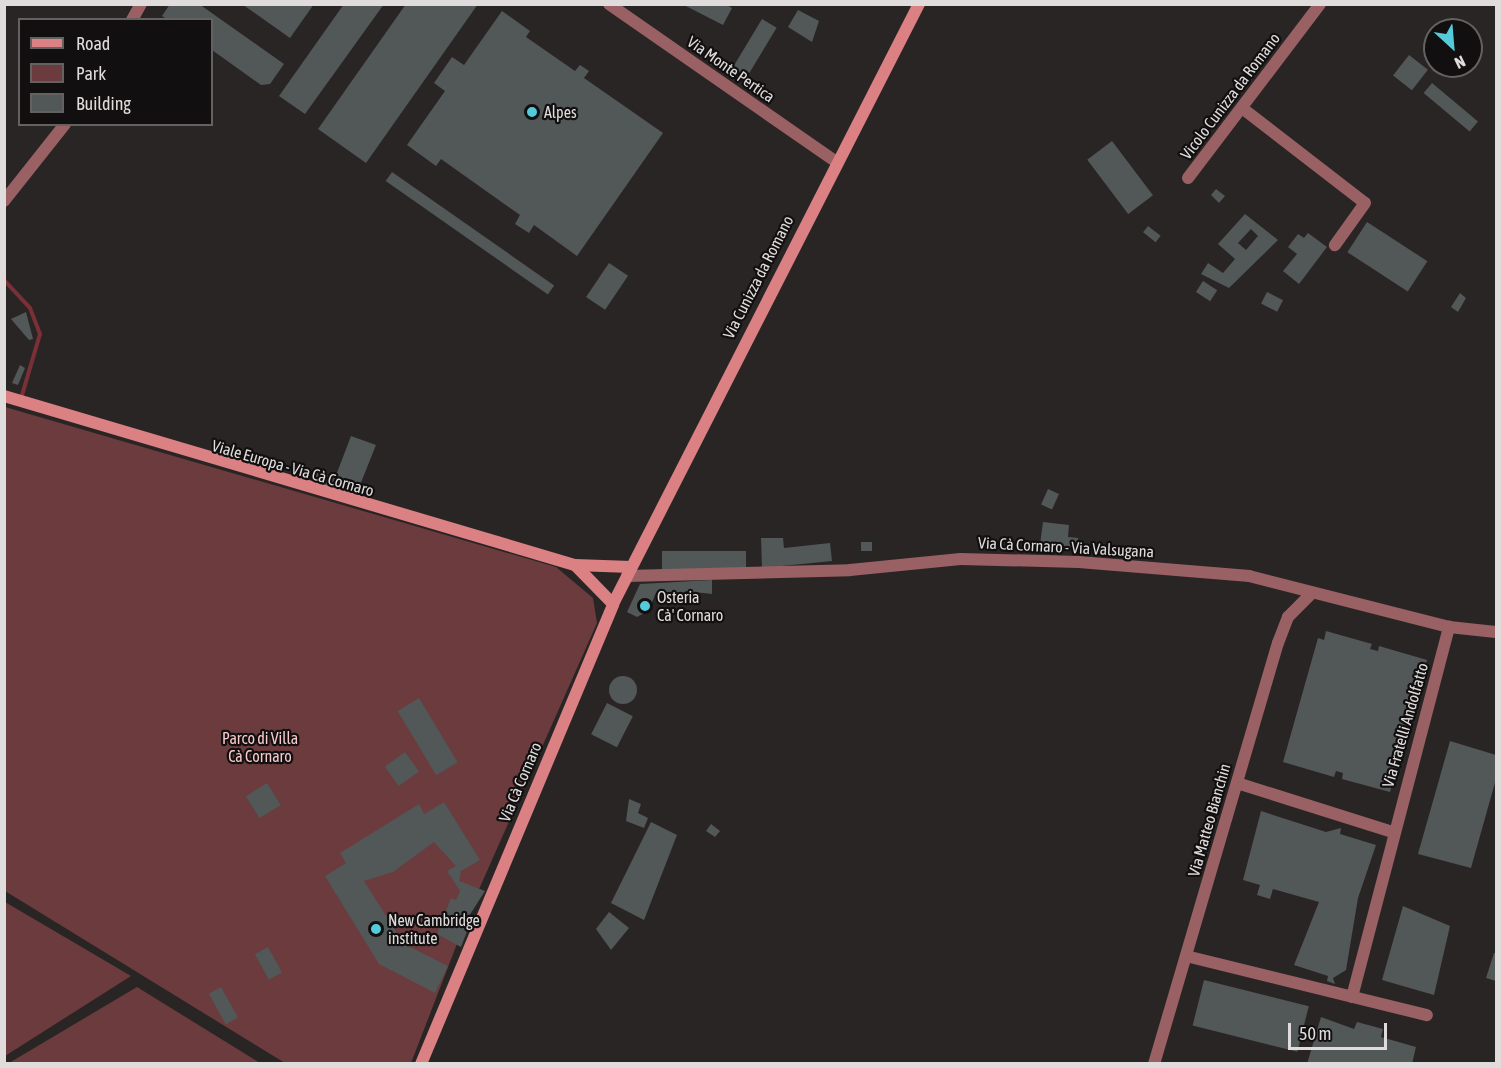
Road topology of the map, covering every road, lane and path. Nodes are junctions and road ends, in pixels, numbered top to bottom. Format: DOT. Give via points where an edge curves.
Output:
graph roads {
  1 [pos="141,4"];
  2 [pos="609,4"];
  3 [pos="919,4"];
  4 [pos="1320,4"];
  5 [pos="133,18"];
  6 [pos="1242,108"];
  7 [pos="63,126"];
  8 [pos="835,161"];
  9 [pos="1188,178"];
  10 [pos="4,201"];
  11 [pos="1335,245"];
  12 [pos="4,396"];
  13 [pos="575,564"];
  14 [pos="629,571"];
  15 [pos="598,584"];
  16 [pos="1310,595"];
  17 [pos="613,604"];
  18 [pos="1449,627"];
  19 [pos="1497,632"];
  20 [pos="1237,783"];
  21 [pos="1392,832"];
  22 [pos="1186,956"];
  23 [pos="1352,997"];
  24 [pos="1427,1015"];
  25 [pos="421,1064"];
  26 [pos="1154,1064"];
  1 -- 5 [label="street"];
  2 -- 8 [label="street, Via Monte Pertica"];
  3 -- 8 [label="main road, Via Cunizza da Romano"];
  4 -- 6 [label="street, Vicolo Cunizza da Romano"];
  6 -- 9 [label="street, Vicolo Cunizza da Romano"];
  6 -- 11 [label="street" via="1365,204"];
  7 -- 10 [label="street"];
  8 -- 14 [label="main road, Via Cunizza da Romano"];
  12 -- 13 [label="main road, Viale Europa - Via Cà Cornaro"];
  13 -- 14 [label="main road"];
  13 -- 15 [label="main road"];
  14 -- 15 [label="main road"];
  14 -- 16 [label="street, Via Cà Cornaro - Via Valsugana" via="850,570 972,559 1249,576"];
  14 -- 17 [label="main road, Via Cà Cornaro"];
  15 -- 17 [label="main road"];
  16 -- 18 [label="street, Via Cà Cornaro - Via Valsugana"];
  16 -- 20 [label="street, Via Matteo Bianchin" via="1288,617"];
  17 -- 25 [label="main road, Via Cà Cornaro"];
  18 -- 19 [label="street, Via Cà Cornaro - Via Valsugana"];
  18 -- 21 [label="street, Via Fratelli Andolfatto"];
  20 -- 21 [label="street"];
  20 -- 22 [label="street, Via Matteo Bianchin"];
  21 -- 23 [label="street, Via Fratelli Andolfatto"];
  22 -- 23 [label="street"];
  22 -- 26 [label="street, Via Matteo Bianchin"];
  23 -- 24 [label="street"];
}
